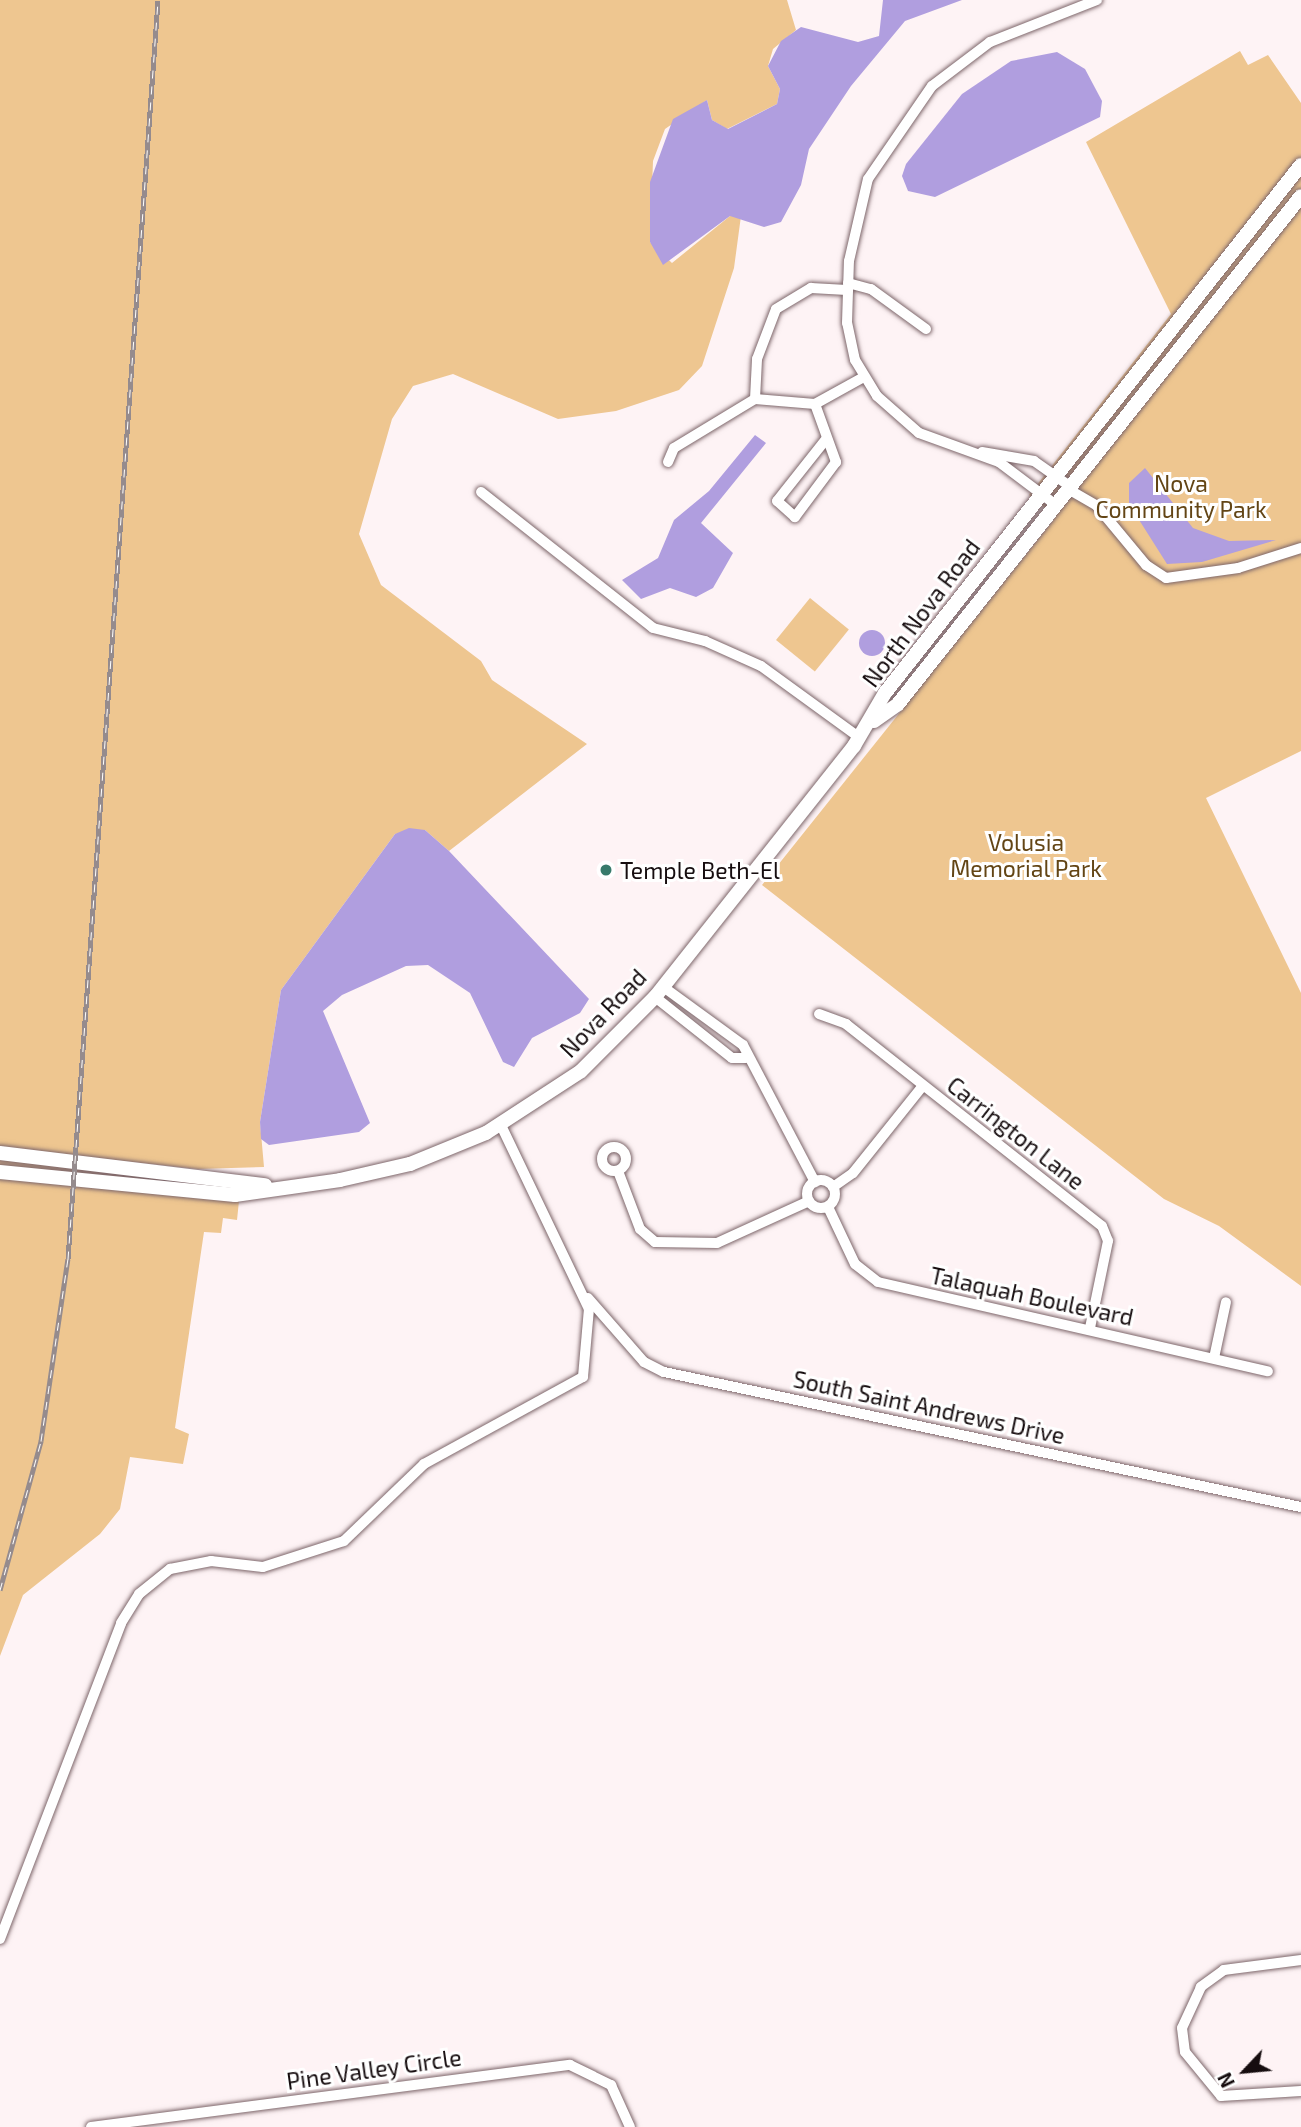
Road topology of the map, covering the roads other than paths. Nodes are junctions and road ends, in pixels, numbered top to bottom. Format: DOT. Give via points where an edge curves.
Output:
graph roads {
  1 [pos="1097,0"];
  2 [pos="1301,165"];
  3 [pos="1301,196"];
  4 [pos="847,286"];
  5 [pos="1174,322"];
  6 [pos="926,330"];
  7 [pos="1176,354"];
  8 [pos="864,377"];
  9 [pos="755,399"];
  10 [pos="815,404"];
  11 [pos="827,438"];
  12 [pos="976,452"];
  13 [pos="668,462"];
  14 [pos="1055,475"];
  15 [pos="1070,488"];
  16 [pos="481,492"];
  17 [pos="1041,494"];
  18 [pos="1056,505"];
  19 [pos="1301,548"];
  20 [pos="873,722"];
  21 [pos="860,738"];
  22 [pos="658,991"];
  23 [pos="819,1014"];
  24 [pos="710,1019"];
  25 [pos="699,1032"];
  26 [pos="746,1058"];
  27 [pos="922,1087"];
  28 [pos="501,1125"];
  29 [pos="0,1153"];
  30 [pos="618,1171"];
  31 [pos="0,1172"];
  32 [pos="815,1182"];
  33 [pos="267,1186"];
  34 [pos="833,1187"];
  35 [pos="809,1201"];
  36 [pos="828,1207"];
  37 [pos="581,1291"];
  38 [pos="1226,1302"];
  39 [pos="1090,1328"];
  40 [pos="1214,1358"];
  41 [pos="1268,1371"];
  42 [pos="1301,1507"];
  43 [pos="0,1939"];
  44 [pos="1301,1960"];
  45 [pos="1301,2091"];
  46 [pos="91,2127"];
  47 [pos="630,2127"];
  1 -- 4 [label="street" via="990,43 932,86 868,179 857,209"];
  2 -- 5 [label="main road, North Nova Road"];
  3 -- 7 [label="main road, North Nova Road"];
  4 -- 6 [label="street" via="871,289"];
  4 -- 8 [label="street" via="848,332"];
  4 -- 9 [label="street" via="811,288 776,309 757,359"];
  5 -- 7 [label="main road"];
  5 -- 14 [label="main road, North Nova Road"];
  7 -- 15 [label="main road, North Nova Road"];
  8 -- 10 [label="street"];
  8 -- 12 [label="street" via="919,433"];
  9 -- 10 [label="street"];
  9 -- 13 [label="street" via="674,447"];
  10 -- 11 [label="street"];
  11 -- 11 [label="street" via="836,462 795,517 776,501"];
  12 -- 14 [label="street" via="1034,461"];
  12 -- 17 [label="street"];
  14 -- 15 [label="street"];
  14 -- 17 [label="main road, North Nova Road"];
  15 -- 18 [label="main road, North Nova Road"];
  15 -- 19 [label="street" via="1097,506 1146,565 1166,578 1225,571"];
  16 -- 21 [label="street" via="653,628 705,641 761,666"];
  17 -- 18 [label="street"];
  17 -- 20 [label="main road, North Nova Road" via="885,693"];
  18 -- 20 [label="main road, North Nova Road" via="898,704"];
  20 -- 21 [label="main road, Nova Road"];
  21 -- 22 [label="main road, Nova Road"];
  22 -- 24 [label="street"];
  22 -- 25 [label="street"];
  22 -- 28 [label="main road, Nova Road" via="581,1071"];
  23 -- 27 [label="street, Carrington Lane" via="846,1024"];
  24 -- 25 [label="street"];
  24 -- 26 [label="street" via="743,1045"];
  25 -- 26 [label="street" via="732,1058"];
  26 -- 32 [label="street" via="769,1088"];
  27 -- 34 [label="street" via="853,1173"];
  27 -- 39 [label="street, Carrington Lane" via="1102,1226 1108,1241"];
  28 -- 33 [label="main road, Nova Road" via="380,1172"];
  28 -- 37 [label="street"];
  29 -- 33 [label="main road, Nova Road"];
  30 -- 35 [label="street" via="640,1229 655,1241 717,1243"];
  31 -- 33 [label="main road, Nova Road" via="235,1195"];
  32 -- 34 [label="street"];
  32 -- 35 [label="street"];
  34 -- 36 [label="street"];
  35 -- 36 [label="street"];
  36 -- 39 [label="street, Talaquah Boulevard" via="855,1264 878,1282"];
  37 -- 42 [label="street, South Saint Andrews Drive" via="644,1362 664,1372"];
  37 -- 43 [label="street" via="589,1309 583,1377 424,1465 344,1541 263,1567 211,1561 170,1569 139,1594 121,1623"];
  38 -- 40 [label="street"];
  39 -- 40 [label="street, Talaquah Boulevard"];
  40 -- 41 [label="street, Talaquah Boulevard"];
  44 -- 45 [label="street" via="1224,1970 1194,1996 1182,2028 1185,2052 1221,2096"];
  46 -- 47 [label="street, Pine Valley Circle" via="570,2065 611,2085"];
}
